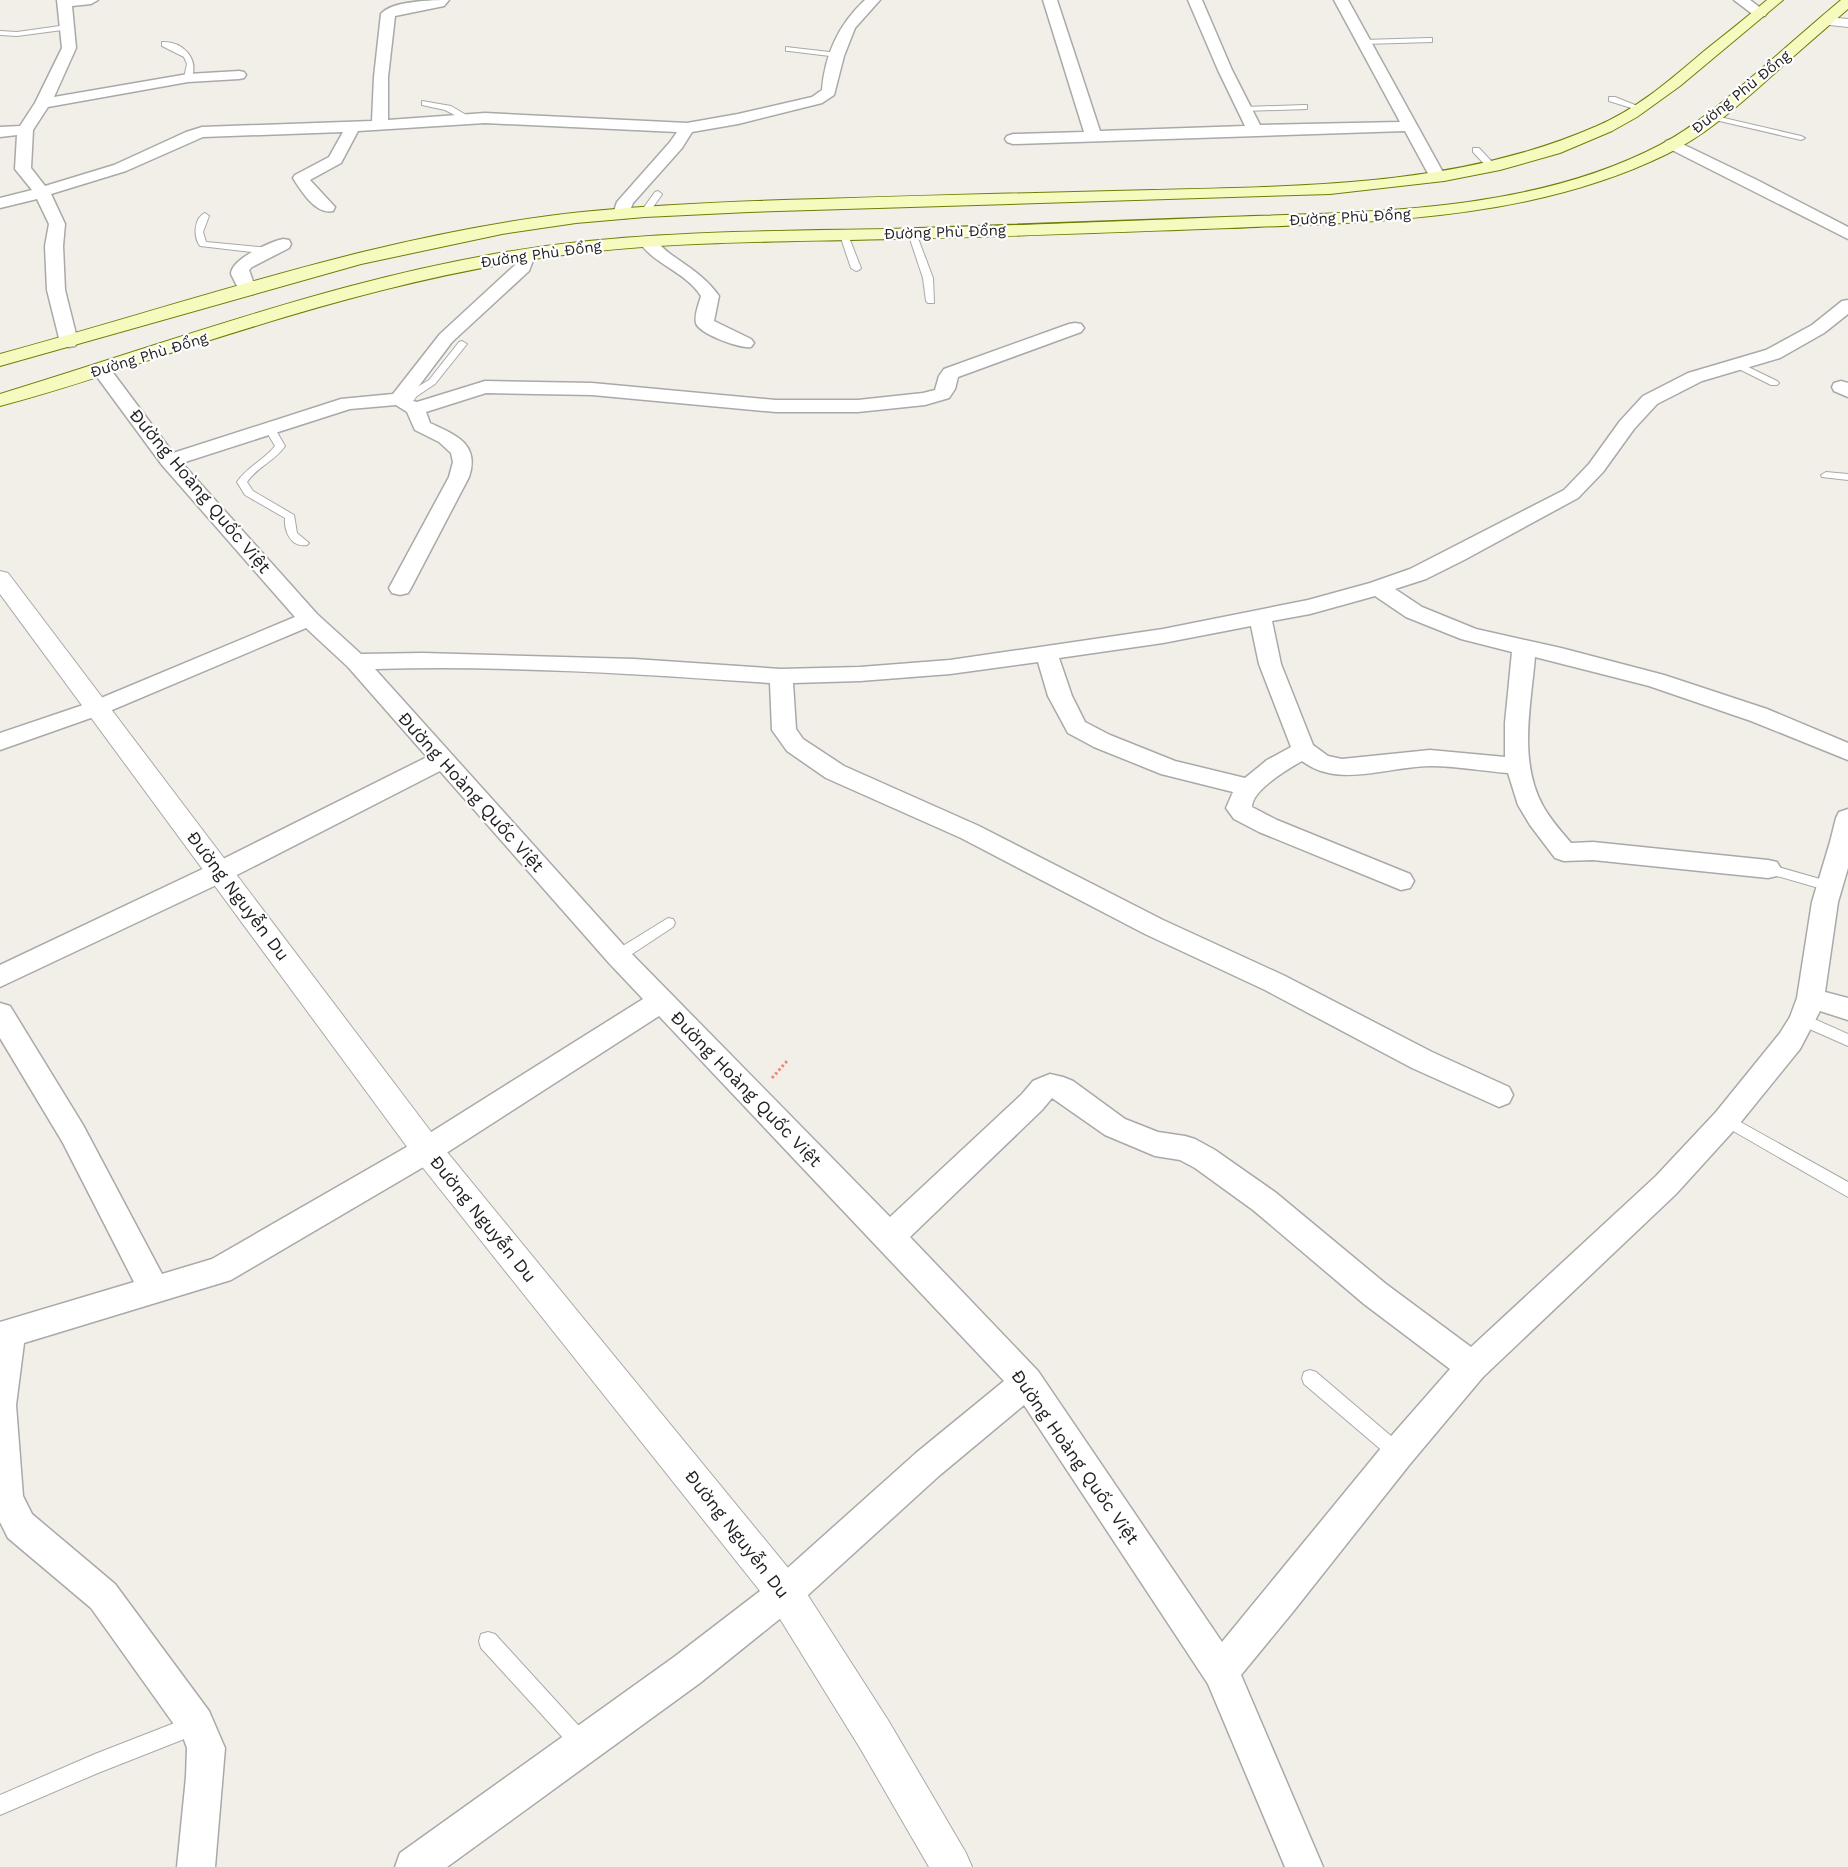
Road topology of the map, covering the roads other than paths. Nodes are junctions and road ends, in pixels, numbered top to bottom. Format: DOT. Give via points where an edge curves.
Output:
graph roads {
  1 [pos="91,0"];
  2 [pos="442,0"];
  3 [pos="873,0"];
  4 [pos="1050,0"];
  5 [pos="1195,0"];
  6 [pos="1341,0"];
  7 [pos="1741,0"];
  8 [pos="1776,0"];
  9 [pos="1848,1"];
  10 [pos="64,2"];
  11 [pos="1760,13"];
  12 [pos="1826,21"];
  13 [pos="1848,23"];
  14 [pos="67,27"];
  15 [pos="0,33"];
  16 [pos="1429,40"];
  17 [pos="1364,42"];
  18 [pos="165,44"];
  19 [pos="789,49"];
  20 [pos="838,55"];
  21 [pos="239,75"];
  22 [pos="188,78"];
  23 [pos="1612,99"];
  24 [pos="42,103"];
  25 [pos="425,104"];
  26 [pos="1304,107"];
  27 [pos="1244,108"];
  28 [pos="1641,109"];
  29 [pos="1714,117"];
  30 [pos="469,119"];
  31 [pos="380,125"];
  32 [pos="1410,126"];
  33 [pos="353,128"];
  34 [pos="687,128"];
  35 [pos="25,130"];
  36 [pos="1255,130"];
  37 [pos="0,132"];
  38 [pos="1093,135"];
  39 [pos="1801,138"];
  40 [pos="1013,139"];
  41 [pos="1672,144"];
  42 [pos="1476,150"];
  43 [pos="1491,166"];
  44 [pos="1437,176"];
  45 [pos="42,192"];
  46 [pos="658,194"];
  47 [pos="1197,194"];
  48 [pos="0,203"];
  49 [pos="327,207"];
  50 [pos="645,212"];
  51 [pos="621,214"];
  52 [pos="205,216"];
  53 [pos="1211,223"];
  54 [pos="912,233"];
  55 [pos="1848,234"];
  56 [pos="844,235"];
  57 [pos="647,242"];
  58 [pos="276,248"];
  59 [pos="526,255"];
  60 [pos="856,268"];
  61 [pos="247,290"];
  62 [pos="931,301"];
  63 [pos="1848,305"];
  64 [pos="1075,328"];
  65 [pos="69,342"];
  66 [pos="745,343"];
  67 [pos="462,344"];
  68 [pos="0,360"];
  69 [pos="1738,365"];
  70 [pos="101,370"];
  71 [pos="1774,383"];
  72 [pos="0,400"];
  73 [pos="408,404"];
  74 [pos="270,429"];
  75 [pos="169,461"];
  76 [pos="1826,475"];
  77 [pos="1848,478"];
  78 [pos="304,543"];
  79 [pos="0,578"];
  80 [pos="400,588"];
  81 [pos="1378,588"];
  82 [pos="1260,617"];
  83 [pos="309,619"];
  84 [pos="1524,648"];
  85 [pos="1046,652"];
  86 [pos="356,662"];
  87 [pos="781,676"];
  88 [pos="97,708"];
  89 [pos="0,742"];
  90 [pos="1304,750"];
  91 [pos="1848,752"];
  92 [pos="442,760"];
  93 [pos="1518,766"];
  94 [pos="1250,788"];
  95 [pos="1848,818"];
  96 [pos="1768,868"];
  97 [pos="220,872"];
  98 [pos="1401,881"];
  99 [pos="1829,886"];
  100 [pos="668,923"];
  101 [pos="618,956"];
  102 [pos="0,977"];
  103 [pos="661,1001"];
  104 [pos="1807,1009"];
  105 [pos="1848,1009"];
  106 [pos="0,1014"];
  107 [pos="1848,1040"];
  108 [pos="1499,1095"];
  109 [pos="1726,1120"];
  110 [pos="427,1150"];
  111 [pos="1848,1190"];
  112 [pos="890,1236"];
  113 [pos="154,1289"];
  114 [pos="5,1334"];
  115 [pos="1472,1367"];
  116 [pos="1310,1378"];
  117 [pos="1027,1382"];
  118 [pos="1398,1453"];
  119 [pos="785,1593"];
  120 [pos="488,1641"];
  121 [pos="1221,1671"];
  122 [pos="196,1724"];
  123 [pos="583,1745"];
  124 [pos="0,1806"];
  125 [pos="196,1867"];
  126 [pos="414,1867"];
  127 [pos="952,1867"];
  128 [pos="1304,1867"];
  1 -- 10 [label="street"];
  2 -- 31 [label="street" via="388,14"];
  3 -- 20 [label="street" via="852,21"];
  4 -- 38 [label="street"];
  5 -- 27 [label="street"];
  6 -- 17 [label="street"];
  7 -- 11 [label="street"];
  8 -- 11 [label="main road, Đường Phù Đổng"];
  9 -- 12 [label="main road, Đường Phù Đổng"];
  10 -- 14 [label="street"];
  11 -- 28 [label="main road, Đường Phù Đổng"];
  12 -- 13 [label="street"];
  12 -- 29 [label="main road, Đường Phù Đổng"];
  14 -- 15 [label="lane"];
  14 -- 24 [label="street" via="69,48"];
  16 -- 17 [label="lane"];
  17 -- 32 [label="street"];
  18 -- 22 [label="lane" via="180,50 190,59 192,67"];
  19 -- 20 [label="lane"];
  20 -- 34 [label="street" via="829,81 829,92 817,100"];
  21 -- 22 [label="street"];
  22 -- 24 [label="street"];
  23 -- 28 [label="lane"];
  24 -- 35 [label="street"];
  25 -- 30 [label="lane" via="460,112"];
  26 -- 27 [label="lane"];
  27 -- 36 [label="street"];
  28 -- 43 [label="main road, Đường Phù Đổng" via="1562,146"];
  29 -- 39 [label="lane"];
  29 -- 41 [label="main road, Đường Phù Đổng"];
  30 -- 31 [label="street"];
  30 -- 34 [label="street"];
  31 -- 33 [label="street"];
  32 -- 36 [label="street"];
  32 -- 44 [label="street"];
  33 -- 45 [label="street" via="191,134 120,168"];
  33 -- 49 [label="street" via="335,160 300,178"];
  34 -- 51 [label="street" via="625,202"];
  35 -- 37 [label="street"];
  35 -- 45 [label="street" via="23,169"];
  36 -- 38 [label="street"];
  38 -- 40 [label="street"];
  41 -- 53 [label="main road, Đường Phù Đổng" via="1625,168 1573,184 1459,208 1356,218"];
  41 -- 55 [label="street"];
  42 -- 43 [label="lane"];
  43 -- 44 [label="main road, Đường Phù Đổng"];
  44 -- 47 [label="main road, Đường Phù Đổng" via="1331,189"];
  45 -- 48 [label="street"];
  45 -- 65 [label="street" via="57,224 54,246 56,290"];
  46 -- 50 [label="lane"];
  47 -- 50 [label="main road, Đường Phù Đổng"];
  47 -- 53 [label="main road"];
  50 -- 51 [label="main road, Đường Phù Đổng"];
  51 -- 61 [label="main road, Đường Phù Đổng" via="525,225 438,240"];
  52 -- 58 [label="lane" via="199,232 203,244"];
  53 -- 54 [label="main road, Đường Phù Đổng"];
  54 -- 56 [label="main road, Đường Phù Đổng"];
  54 -- 62 [label="lane" via="928,278"];
  56 -- 57 [label="main road, Đường Phù Đổng"];
  56 -- 60 [label="lane"];
  57 -- 59 [label="main road, Đường Phù Đổng"];
  57 -- 66 [label="street" via="704,286 710,296 705,323"];
  58 -- 61 [label="street" via="240,269"];
  59 -- 70 [label="main road, Đường Phù Đổng" via="398,280"];
  59 -- 73 [label="street" via="523,267 446,338 414,378 402,394"];
  61 -- 65 [label="main road, Đường Phù Đổng"];
  63 -- 69 [label="street" via="1818,329 1773,354"];
  64 -- 73 [label="street" via="951,373 942,394 925,399 858,406 776,406 592,389 496,386"];
  65 -- 68 [label="main road, Đường Phù Đổng"];
  67 -- 73 [label="lane" via="432,382 413,394"];
  69 -- 71 [label="lane"];
  69 -- 81 [label="street" via="1695,377 1650,400 1571,494 1457,556"];
  70 -- 72 [label="main road, Đường Phù Đổng"];
  70 -- 75 [label="street, Đường Hoàng Quốc Việt"];
  73 -- 74 [label="street" via="348,403"];
  73 -- 80 [label="street" via="422,426 456,446 463,456 459,477"];
  74 -- 75 [label="street"];
  74 -- 78 [label="lane" via="280,446 277,452 252,470 242,482 249,493 290,517 289,528 294,538"];
  75 -- 83 [label="street, Đường Hoàng Quốc Việt"];
  76 -- 77 [label="lane"];
  79 -- 88 [label="street, Đường Nguyễn Du"];
  81 -- 82 [label="street"];
  81 -- 84 [label="street" via="1414,612 1460,630"];
  82 -- 85 [label="street" via="1163,636"];
  82 -- 90 [label="street" via="1270,664"];
  83 -- 86 [label="street, Đường Hoàng Quốc Việt"];
  83 -- 88 [label="street"];
  84 -- 91 [label="street" via="1656,680 1759,715"];
  84 -- 93 [label="street" via="1515,731"];
  85 -- 87 [label="street" via="950,667"];
  85 -- 94 [label="street" via="1060,696 1076,728 1168,768"];
  86 -- 87 [label="street" via="545,663"];
  86 -- 92 [label="street, Đường Hoàng Quốc Việt"];
  87 -- 108 [label="street" via="784,730 795,745 836,772 970,832 1154,927 1275,983 1422,1060"];
  88 -- 89 [label="street"];
  88 -- 97 [label="street, Đường Nguyễn Du"];
  90 -- 93 [label="street" via="1320,762 1342,767 1430,758"];
  90 -- 94 [label="street" via="1284,759"];
  92 -- 97 [label="street"];
  92 -- 101 [label="street, Đường Hoàng Quốc Việt"];
  93 -- 96 [label="street" via="1527,798 1543,826 1564,852"];
  94 -- 98 [label="street" via="1238,804 1243,813"];
  95 -- 99 [label="street" via="1844,842"];
  96 -- 99 [label="lane"];
  97 -- 102 [label="street"];
  97 -- 110 [label="street, Đường Nguyễn Du"];
  99 -- 104 [label="street"];
  100 -- 101 [label="lane"];
  101 -- 103 [label="street, Đường Hoàng Quốc Việt"];
  103 -- 110 [label="street"];
  103 -- 112 [label="street, Đường Hoàng Quốc Việt"];
  104 -- 105 [label="street"];
  104 -- 107 [label="lane"];
  104 -- 109 [label="street" via="1773,1065"];
  106 -- 113 [label="street" via="73,1134"];
  109 -- 111 [label="lane"];
  109 -- 115 [label="street" via="1666,1185"];
  110 -- 113 [label="street" via="220,1270"];
  110 -- 119 [label="street, Đường Nguyễn Du"];
  112 -- 115 [label="street" via="1043,1089 1050,1086 1062,1089 1115,1127 1155,1144 1184,1148 1205,1159 1264,1201 1375,1294"];
  112 -- 117 [label="street, Đường Hoàng Quốc Việt"];
  113 -- 114 [label="street"];
  114 -- 122 [label="street" via="0,1404 6,1498 20,1526 103,1596"];
  115 -- 118 [label="street"];
  116 -- 118 [label="lane"];
  117 -- 119 [label="street" via="928,1464"];
  117 -- 121 [label="street, Đường Hoàng Quốc Việt"];
  118 -- 121 [label="street"];
  119 -- 123 [label="street" via="687,1670"];
  119 -- 127 [label="street, Đường Nguyễn Du" via="874,1734"];
  120 -- 123 [label="lane"];
  121 -- 128 [label="street, Đường Hoàng Quốc Việt"];
  122 -- 124 [label="lane"];
  122 -- 125 [label="street" via="206,1748"];
  123 -- 126 [label="street"];
}
